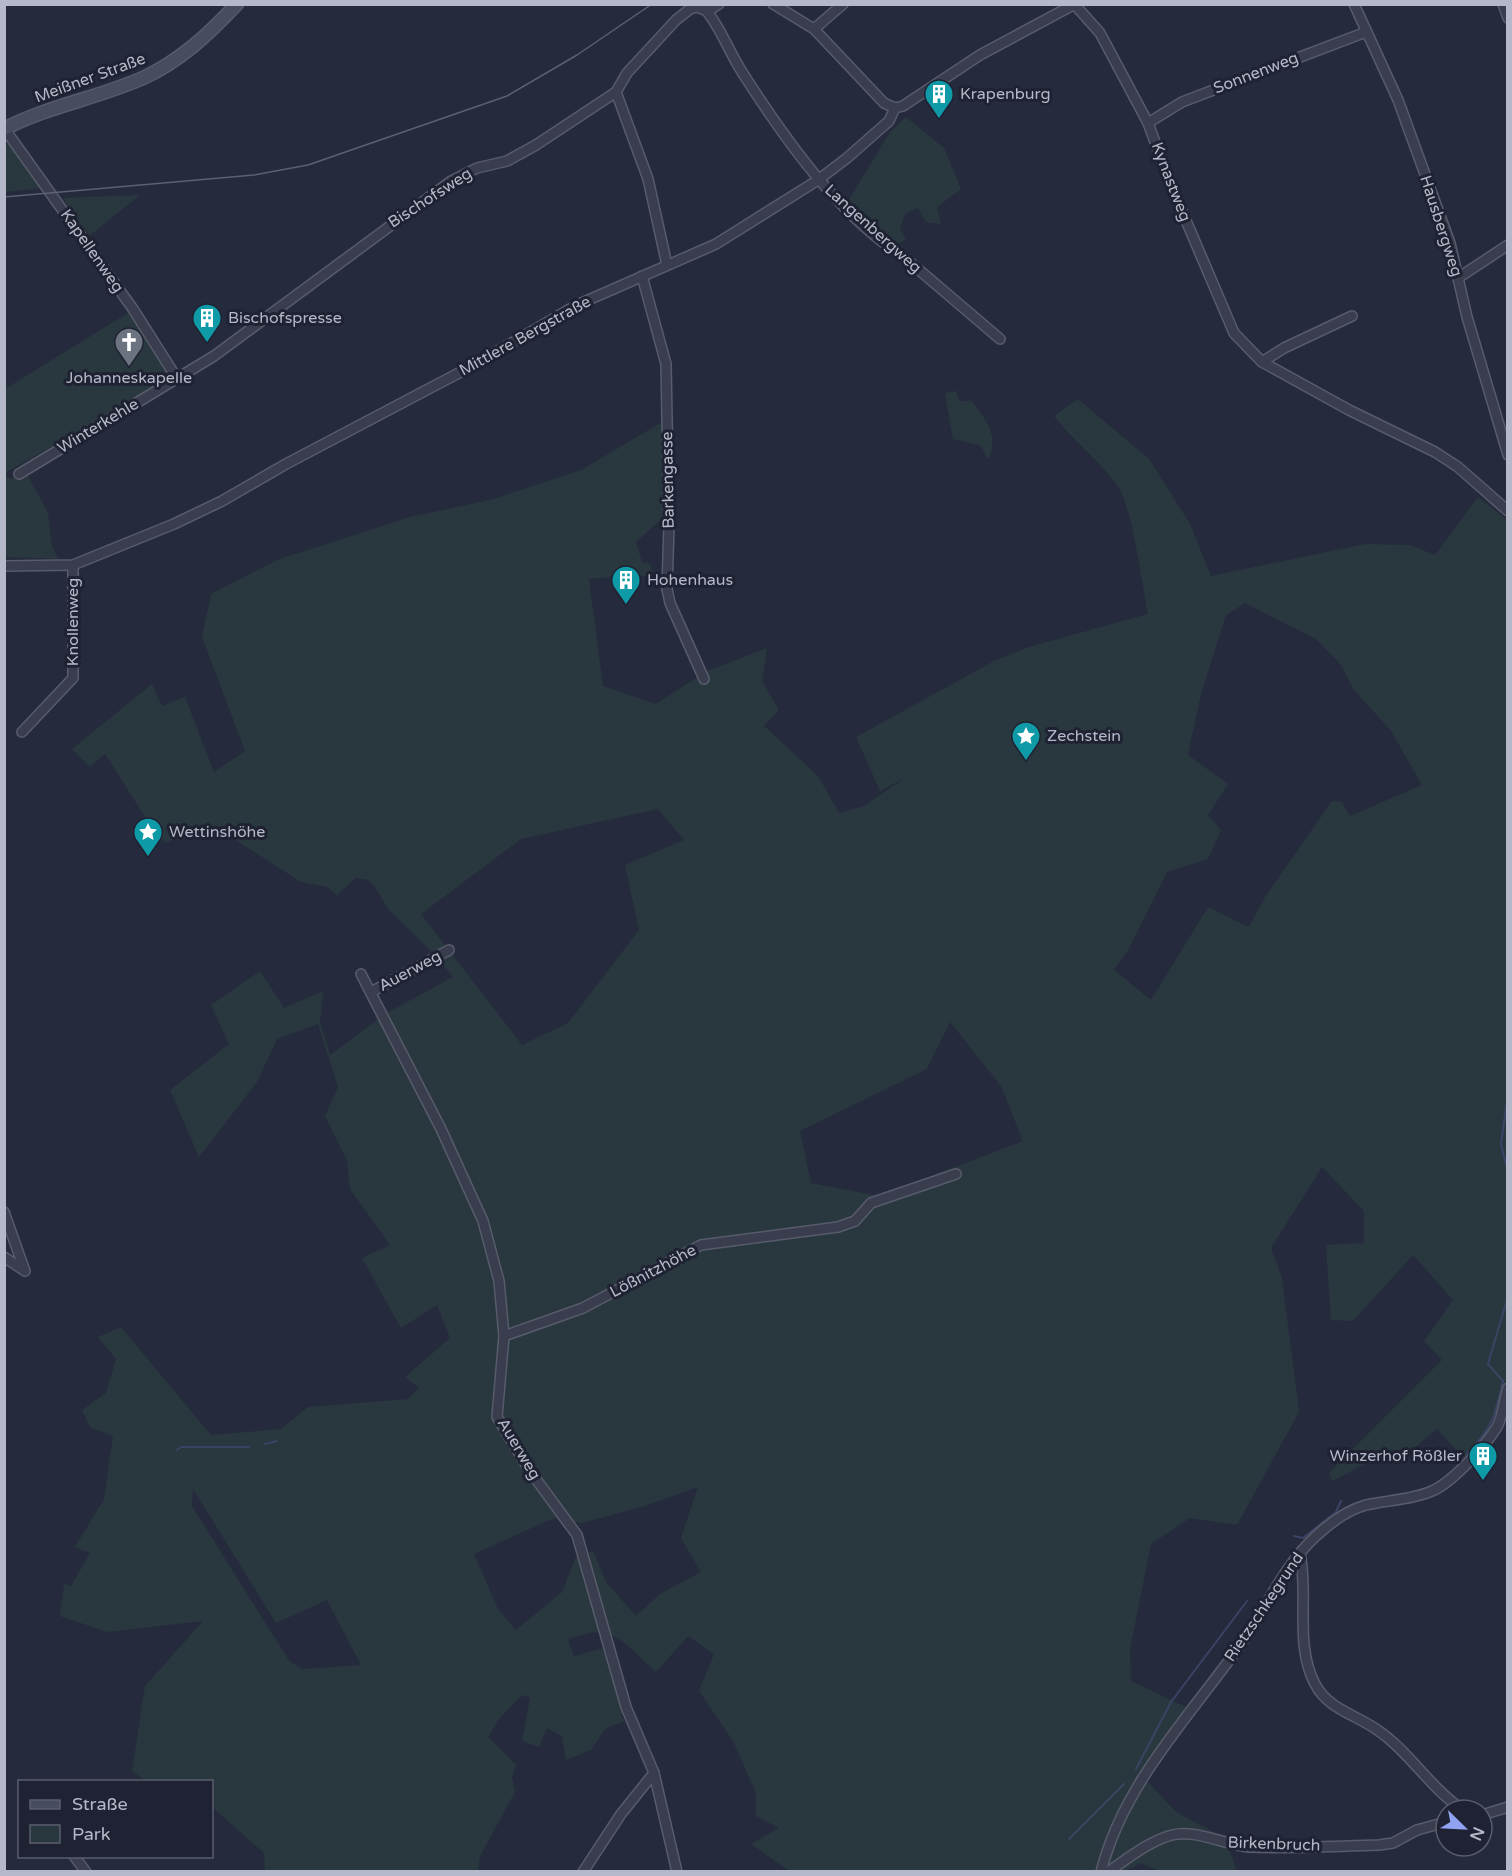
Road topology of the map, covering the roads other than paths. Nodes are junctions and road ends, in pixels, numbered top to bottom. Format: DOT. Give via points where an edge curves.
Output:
graph roads {
  1 [pos="237,4"];
  2 [pos="719,4"];
  3 [pos="773,4"];
  4 [pos="843,4"];
  5 [pos="1354,4"];
  6 [pos="1503,4"];
  7 [pos="1075,5"];
  8 [pos="704,8"];
  9 [pos="1508,18"];
  10 [pos="814,29"];
  11 [pos="1366,32"];
  12 [pos="616,92"];
  13 [pos="894,108"];
  14 [pos="1148,123"];
  15 [pos="5,129"];
  16 [pos="818,180"];
  17 [pos="1508,245"];
  18 [pos="667,265"];
  19 [pos="642,276"];
  20 [pos="1458,278"];
  21 [pos="1352,316"];
  22 [pos="1000,339"];
  23 [pos="1262,362"];
  24 [pos="176,377"];
  25 [pos="1508,455"];
  26 [pos="19,474"];
  27 [pos="1508,511"];
  28 [pos="73,565"];
  29 [pos="4,566"];
  30 [pos="704,679"];
  31 [pos="22,732"];
  32 [pos="449,950"];
  33 [pos="361,974"];
  34 [pos="371,992"];
  35 [pos="956,1174"];
  36 [pos="4,1212"];
  37 [pos="17,1244"];
  38 [pos="4,1257"];
  39 [pos="504,1336"];
  40 [pos="1508,1388"];
  41 [pos="1300,1553"];
  42 [pos="654,1773"];
  43 [pos="1451,1798"];
  44 [pos="1434,1825"];
  45 [pos="75,1858"];
  46 [pos="85,1871"];
  47 [pos="583,1872"];
  48 [pos="677,1872"];
  49 [pos="1101,1872"];
  50 [pos="1108,1872"];
  1 -- 15 [label="main road, Meißner Straße" via="188,51 144,77"];
  2 -- 8 [label="street, Bischofsweg"];
  3 -- 10 [label="street"];
  4 -- 10 [label="street"];
  5 -- 11 [label="street, Hausbergweg"];
  6 -- 9 [label="street"];
  7 -- 13 [label="street, Mittlere Bergstraße" via="980,55"];
  7 -- 14 [label="street, Kynastweg" via="1100,33"];
  8 -- 12 [label="street, Bischofsweg" via="690,9 676,20 627,73"];
  8 -- 16 [label="street, Langenbergweg" via="758,97"];
  10 -- 13 [label="street" via="884,103"];
  11 -- 14 [label="street, Sonnenweg" via="1182,102"];
  11 -- 20 [label="street, Hausbergweg" via="1398,100 1450,243"];
  12 -- 18 [label="street" via="648,180"];
  12 -- 24 [label="street, Bischofsweg" via="507,161 477,168 451,181 238,339"];
  13 -- 16 [label="street, Mittlere Bergstraße" via="889,121"];
  14 -- 23 [label="street, Kynastweg" via="1234,333"];
  15 -- 24 [label="street, Kapellenweg" via="133,309"];
  16 -- 18 [label="street, Mittlere Bergstraße" via="716,244"];
  16 -- 22 [label="street, Langenbergweg" via="890,248"];
  17 -- 20 [label="street"];
  18 -- 19 [label="street, Mittlere Bergstraße"];
  19 -- 28 [label="street, Mittlere Bergstraße" via="545,321 472,366 222,501"];
  19 -- 30 [label="street, Barkengasse" via="666,364 667,589"];
  20 -- 25 [label="street, Hausbergweg"];
  21 -- 23 [label="street"];
  23 -- 27 [label="street, Kynastweg" via="1435,452"];
  24 -- 26 [label="street, Winterkehle"];
  28 -- 29 [label="street, Mittlere Bergstraße"];
  28 -- 31 [label="street, Knollenweg" via="73,678"];
  32 -- 34 [label="street, Auerweg"];
  33 -- 34 [label="street, Auerweg"];
  34 -- 39 [label="street, Auerweg" via="483,1221 500,1281"];
  35 -- 39 [label="street, Lößnitzhöhe" via="871,1203 855,1221 838,1227 701,1245 583,1308"];
  36 -- 37 [label="street"];
  37 -- 38 [label="street"];
  37 -- 38 [label="street" via="26,1271"];
  39 -- 42 [label="street, Auerweg" via="497,1417 577,1535 626,1707"];
  40 -- 41 [label="street, Rietzschkegrund" via="1497,1426 1457,1474 1432,1491 1365,1505 1344,1514"];
  41 -- 43 [label="street" via="1301,1611 1314,1683 1329,1704 1376,1729"];
  41 -- 49 [label="street, Rietzschkegrund" via="1240,1646 1174,1728 1117,1825"];
  42 -- 47 [label="street"];
  42 -- 48 [label="street, Auerweg"];
  44 -- 50 [label="street, Birkenbruch" via="1379,1845 1251,1847 1224,1844 1198,1835 1172,1835"];
  45 -- 46 [label="street"];
}
